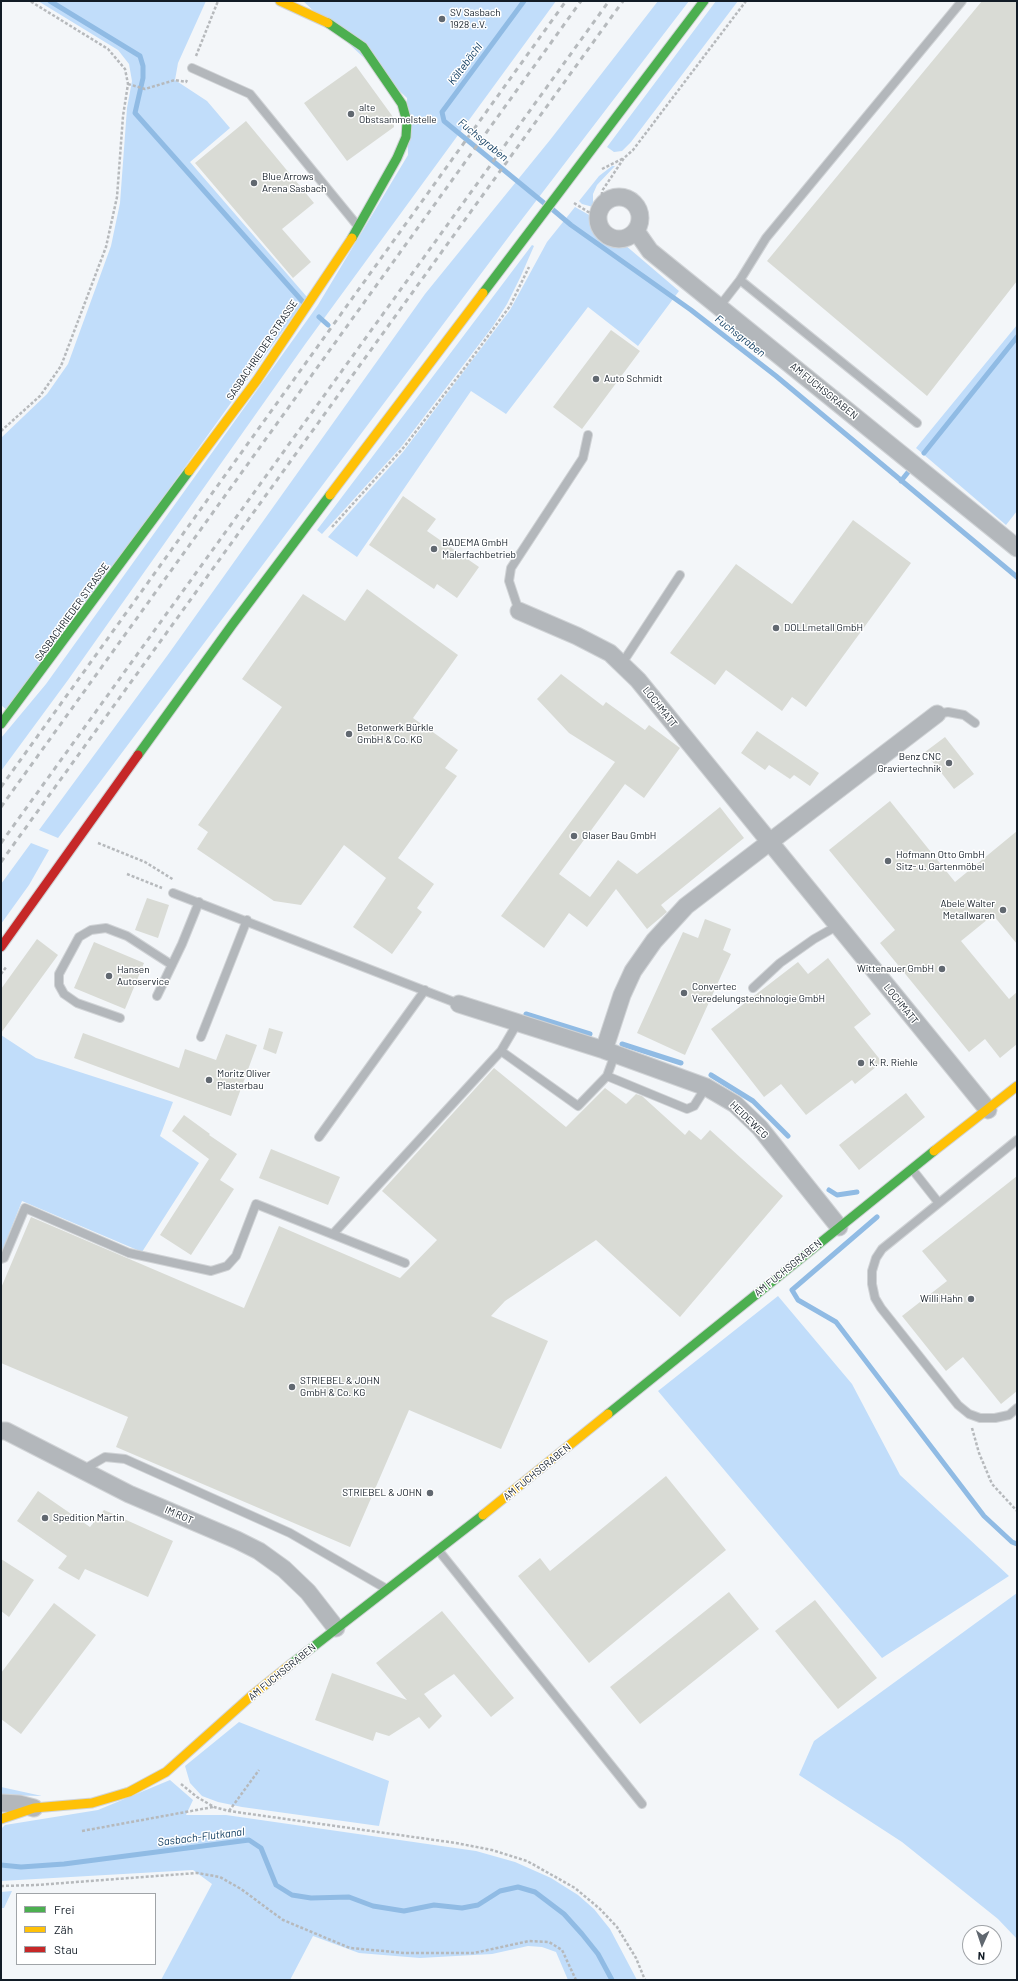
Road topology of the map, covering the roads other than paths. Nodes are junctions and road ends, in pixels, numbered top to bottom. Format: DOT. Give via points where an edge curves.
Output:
graph roads {
  1 [pos="280,1"];
  2 [pos="704,1"];
  3 [pos="962,1"];
  4 [pos="192,68"];
  5 [pos="358,226"];
  6 [pos="636,231"];
  7 [pos="740,280"];
  8 [pos="719,307"];
  9 [pos="917,423"];
  10 [pos="588,435"];
  11 [pos="1017,548"];
  12 [pos="680,575"];
  13 [pos="519,612"];
  14 [pos="621,664"];
  15 [pos="937,714"];
  16 [pos="974,723"];
  17 [pos="1,724"];
  18 [pos="768,842"];
  19 [pos="173,893"];
  20 [pos="199,902"];
  21 [pos="247,920"];
  22 [pos="837,926"];
  23 [pos="1,947"];
  24 [pos="172,965"];
  25 [pos="753,988"];
  26 [pos="425,990"];
  27 [pos="157,996"];
  28 [pos="459,1004"];
  29 [pos="120,1018"];
  30 [pos="518,1022"];
  31 [pos="201,1037"];
  32 [pos="501,1051"];
  33 [pos="610,1052"];
  34 [pos="607,1076"];
  35 [pos="1017,1086"];
  36 [pos="706,1087"];
  37 [pos="988,1110"];
  38 [pos="319,1137"];
  39 [pos="1017,1140"];
  40 [pos="911,1168"];
  41 [pos="938,1202"];
  42 [pos="839,1227"];
  43 [pos="333,1234"];
  44 [pos="1,1259"];
  45 [pos="405,1263"];
  46 [pos="1017,1408"];
  47 [pos="1,1431"];
  48 [pos="81,1471"];
  49 [pos="438,1551"];
  50 [pos="388,1589"];
  51 [pos="336,1628"];
  52 [pos="1,1803"];
  53 [pos="642,1804"];
  54 [pos="34,1808"];
  55 [pos="1,1819"];
  1 -- 5 [label="street, SASBACHRIEDER STRASSE" via="322,19 363,47 402,104 407,122 406,137 397,158"];
  2 -- 23 [label="street" via="232,625"];
  3 -- 7 [label="lane" via="766,238"];
  4 -- 5 [label="lane" via="250,94"];
  5 -- 17 [label="street, SASBACHRIEDER STRASSE" via="257,380"];
  6 -- 6 [label="street" via="641,218 639,209 632,200 623,196 613,197 600,212 600,228 617,239 626,238"];
  6 -- 8 [label="street, AM FUCHSGRABEN" via="650,251"];
  7 -- 8 [label="lane"];
  7 -- 9 [label="lane"];
  8 -- 11 [label="street, AM FUCHSGRABEN"];
  10 -- 13 [label="lane" via="584,458 511,568 509,581"];
  12 -- 14 [label="lane"];
  13 -- 14 [label="street, LOCHMATT" via="577,636 610,653"];
  14 -- 18 [label="street, LOCHMATT" via="638,680"];
  15 -- 16 [label="lane" via="948,712 964,715"];
  15 -- 18 [label="street"];
  18 -- 22 [label="street, LOCHMATT"];
  18 -- 33 [label="street" via="686,906 654,941 633,971 622,995"];
  19 -- 20 [label="lane"];
  20 -- 21 [label="lane"];
  20 -- 24 [label="lane"];
  21 -- 26 [label="lane"];
  21 -- 31 [label="lane"];
  22 -- 25 [label="lane" via="780,963"];
  22 -- 37 [label="street, LOCHMATT"];
  24 -- 27 [label="lane"];
  24 -- 29 [label="lane" via="127,936 106,928 91,930 79,937 59,974 59,985 64,994 77,1003"];
  26 -- 28 [label="lane"];
  26 -- 38 [label="lane"];
  28 -- 30 [label="street, HEIDEWEG"];
  30 -- 32 [label="lane"];
  30 -- 33 [label="street, HEIDEWEG"];
  32 -- 34 [label="lane" via="578,1106"];
  32 -- 43 [label="lane"];
  33 -- 34 [label="lane"];
  33 -- 36 [label="street, HEIDEWEG"];
  34 -- 36 [label="lane" via="687,1109 694,1106"];
  35 -- 37 [label="street, AM FUCHSGRABEN"];
  36 -- 42 [label="street, HEIDEWEG" via="735,1104 760,1128"];
  37 -- 40 [label="street, AM FUCHSGRABEN"];
  39 -- 41 [label="lane"];
  40 -- 41 [label="lane"];
  40 -- 42 [label="street, AM FUCHSGRABEN"];
  41 -- 46 [label="lane" via="882,1249 876,1258 872,1271 875,1298 958,1405 969,1414 980,1418 995,1418 1009,1415"];
  42 -- 49 [label="street, AM FUCHSGRABEN"];
  43 -- 44 [label="lane" via="256,1204 236,1256 227,1266 210,1272 129,1253 25,1208 4,1258"];
  43 -- 45 [label="lane"];
  47 -- 48 [label="street, IM ROT" via="6,1431"];
  48 -- 50 [label="lane" via="105,1457 125,1459 290,1533"];
  48 -- 51 [label="street, IM ROT" via="259,1551 284,1569 308,1592"];
  49 -- 50 [label="street, AM FUCHSGRABEN"];
  49 -- 53 [label="lane"];
  50 -- 51 [label="street, AM FUCHSGRABEN"];
  51 -- 54 [label="street, AM FUCHSGRABEN" via="250,1697 166,1772 129,1792 92,1802"];
  52 -- 54 [label="street, AM FUCHSGRABEN"];
  54 -- 55 [label="street, AM FUCHSGRABEN"];
}
